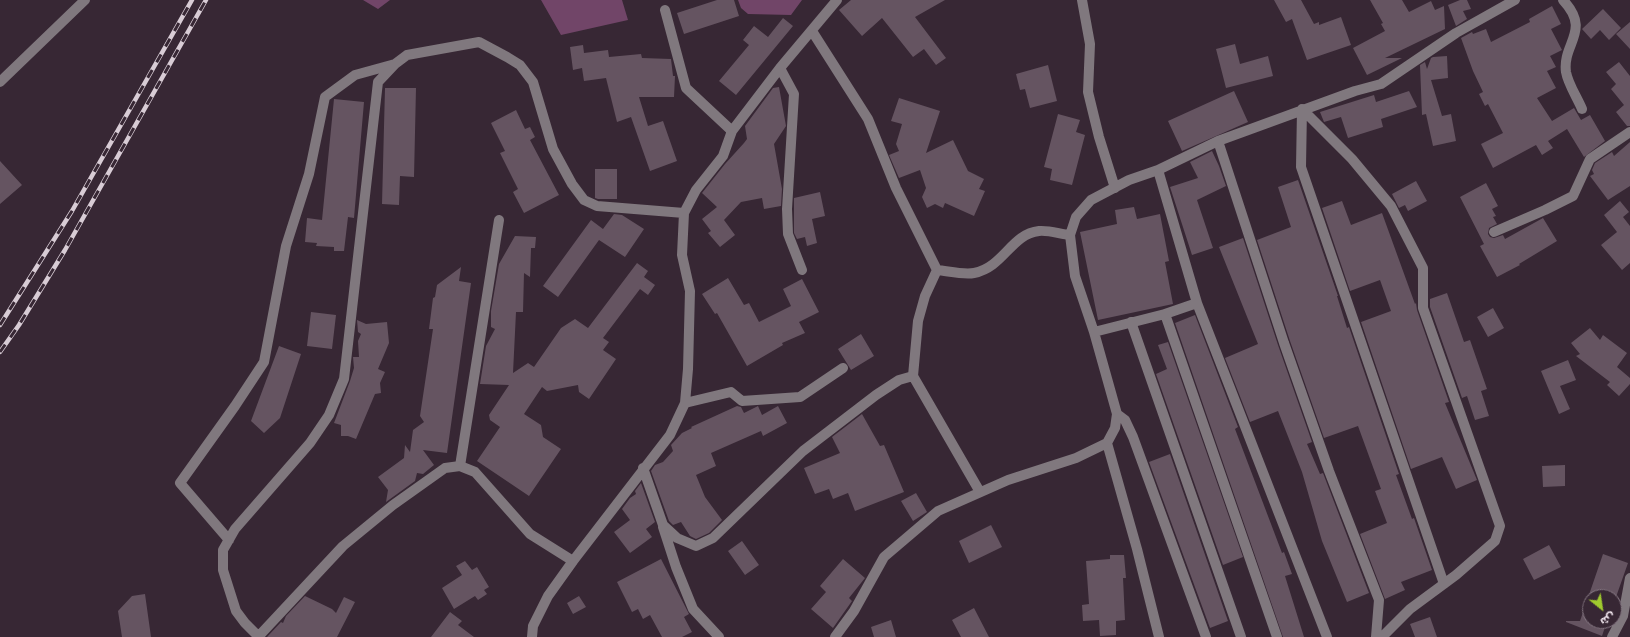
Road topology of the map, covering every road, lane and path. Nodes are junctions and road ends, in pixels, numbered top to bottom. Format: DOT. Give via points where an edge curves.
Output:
graph roads {
  1 [pos="85,0"];
  2 [pos="837,0"];
  3 [pos="1082,0"];
  4 [pos="1515,0"];
  5 [pos="1563,0"];
  6 [pos="665,10"];
  7 [pos="812,31"];
  8 [pos="395,64"];
  9 [pos="780,68"];
  10 [pos="0,82"];
  11 [pos="1582,109"];
  12 [pos="1302,110"];
  13 [pos="732,131"];
  14 [pos="1630,132"];
  15 [pos="1218,141"];
  16 [pos="1158,170"];
  17 [pos="1115,188"];
  18 [pos="684,213"];
  19 [pos="499,220"];
  20 [pos="1494,232"];
  21 [pos="1070,235"];
  22 [pos="802,270"];
  23 [pos="937,270"];
  24 [pos="1197,303"];
  25 [pos="1164,314"];
  26 [pos="1131,322"];
  27 [pos="1094,332"];
  28 [pos="843,368"];
  29 [pos="912,376"];
  30 [pos="684,403"];
  31 [pos="1117,414"];
  32 [pos="1107,443"];
  33 [pos="460,466"];
  34 [pos="643,468"];
  35 [pos="980,492"];
  36 [pos="663,525"];
  37 [pos="228,540"];
  38 [pos="573,561"];
  39 [pos="1630,578"];
  40 [pos="1444,584"];
  41 [pos="1626,617"];
  42 [pos="258,637"];
  43 [pos="532,637"];
  44 [pos="719,637"];
  45 [pos="835,637"];
  46 [pos="1159,637"];
  47 [pos="1206,637"];
  48 [pos="1241,637"];
  49 [pos="1277,637"];
  50 [pos="1327,637"];
  51 [pos="1376,637"];
  52 [pos="1382,637"];
  53 [pos="1612,637"];
  1 -- 10 [label="street"];
  2 -- 7 [label="street"];
  3 -- 17 [label="street" via="1090,44 1088,92 1098,137"];
  4 -- 12 [label="street" via="1456,33 1381,84"];
  5 -- 11 [label="street" via="1573,14 1576,30 1567,59 1566,72"];
  6 -- 13 [label="street" via="686,88"];
  7 -- 9 [label="street"];
  7 -- 23 [label="street" via="868,119 896,188"];
  8 -- 18 [label="street" via="407,55 479,42 520,65 533,82 553,150 584,200 597,206"];
  8 -- 37 [label="street" via="378,82 344,379 329,415 310,443"];
  8 -- 37 [label="street" via="355,76 325,97 309,174 286,246 264,362 180,483"];
  9 -- 13 [label="street"];
  9 -- 22 [label="street" via="794,94 787,209 788,234"];
  12 -- 15 [label="street"];
  12 -- 40 [label="street" via="1301,167"];
  12 -- 40 [label="street" via="1352,159 1391,206 1423,268 1423,308 1500,526 1495,541"];
  13 -- 18 [label="street" via="723,156 696,190"];
  14 -- 20 [label="street" via="1590,159 1573,196"];
  15 -- 16 [label="street"];
  15 -- 51 [label="street" via="1329,471 1379,600"];
  16 -- 17 [label="street"];
  16 -- 24 [label="street"];
  17 -- 21 [label="street" via="1091,200 1076,217"];
  18 -- 30 [label="street" via="682,255 690,291 688,369"];
  19 -- 33 [label="street"];
  21 -- 23 [label="street" via="1039,231 1019,239 988,269 973,274"];
  21 -- 27 [label="street" via="1075,276"];
  23 -- 29 [label="street" via="925,296 918,321"];
  24 -- 25 [label="street"];
  24 -- 50 [label="street"];
  25 -- 26 [label="street"];
  25 -- 49 [label="street"];
  26 -- 27 [label="street"];
  26 -- 48 [label="street"];
  27 -- 31 [label="street"];
  28 -- 30 [label="street" via="800,397 742,401 731,392"];
  29 -- 35 [label="street"];
  29 -- 36 [label="street" via="899,380 876,395 803,451 713,538 696,546 677,538"];
  30 -- 34 [label="street" via="670,435"];
  31 -- 32 [label="street" via="1115,428"];
  31 -- 47 [label="street" via="1125,420 1133,436"];
  32 -- 35 [label="street" via="1076,458"];
  32 -- 46 [label="street"];
  33 -- 38 [label="street" via="475,472 530,534"];
  33 -- 42 [label="street" via="445,468 393,505 343,546"];
  34 -- 36 [label="street"];
  34 -- 38 [label="street"];
  35 -- 45 [label="street" via="938,511 884,556 854,611"];
  36 -- 44 [label="street" via="693,609"];
  37 -- 42 [label="street" via="223,550 223,570 236,611"];
  38 -- 43 [label="street" via="548,596 533,626"];
  39 -- 41 [label="street"];
  40 -- 52 [label="street" via="1410,609"];
  41 -- 53 [label="street"];
}
